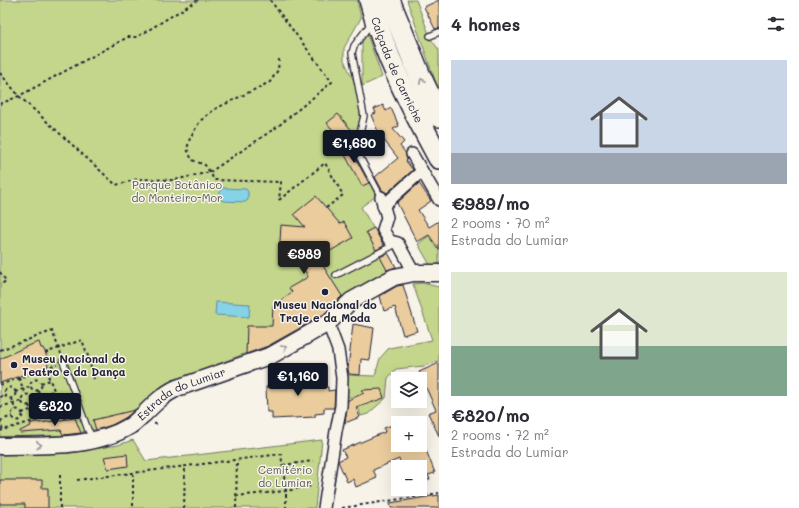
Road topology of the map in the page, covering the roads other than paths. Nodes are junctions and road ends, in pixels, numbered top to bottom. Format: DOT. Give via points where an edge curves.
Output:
graph roads {
  1 [pos="390,0"];
  2 [pos="397,0"];
  3 [pos="373,9"];
  4 [pos="439,32"];
  5 [pos="404,35"];
  6 [pos="430,36"];
  7 [pos="439,116"];
  8 [pos="412,154"];
  9 [pos="439,158"];
  10 [pos="422,171"];
  11 [pos="439,200"];
  12 [pos="382,202"];
  13 [pos="398,243"];
  14 [pos="414,273"];
  15 [pos="437,274"];
  16 [pos="336,275"];
  17 [pos="328,323"];
  18 [pos="63,361"];
  19 [pos="2,438"];
  20 [pos="94,440"];
  21 [pos="324,508"];
  1 -- 5 [label="highway, Calçada de Carriche"];
  2 -- 5 [label="highway"];
  3 -- 9 [label="highway, Calçada de Carriche" via="391,60 420,124"];
  3 -- 12 [label="lane" via="352,53 364,116 356,150"];
  4 -- 6 [label="lane"];
  7 -- 5 [label="highway, Calçada de Carriche, one-way"];
  8 -- 10 [label="street"];
  10 -- 11 [label="street"];
  10 -- 12 [label="street"];
  12 -- 13 [label="street" via="387,217 383,230 387,238"];
  13 -- 14 [label="street"];
  13 -- 16 [label="lane"];
  14 -- 15 [label="street, Estrada do Lumiar"];
  14 -- 17 [label="street, Estrada do Lumiar" via="394,277 350,301"];
  20 -- 17 [label="street, Estrada do Lumiar, one-way" via="131,426 166,394 272,355"];
  17 -- 21 [label="street" via="338,350 342,378 341,406"];
  18 -- 20 [label="lane"];
  19 -- 20 [label="street, Estrada do Lumiar, one-way" via="76,443"];
}
